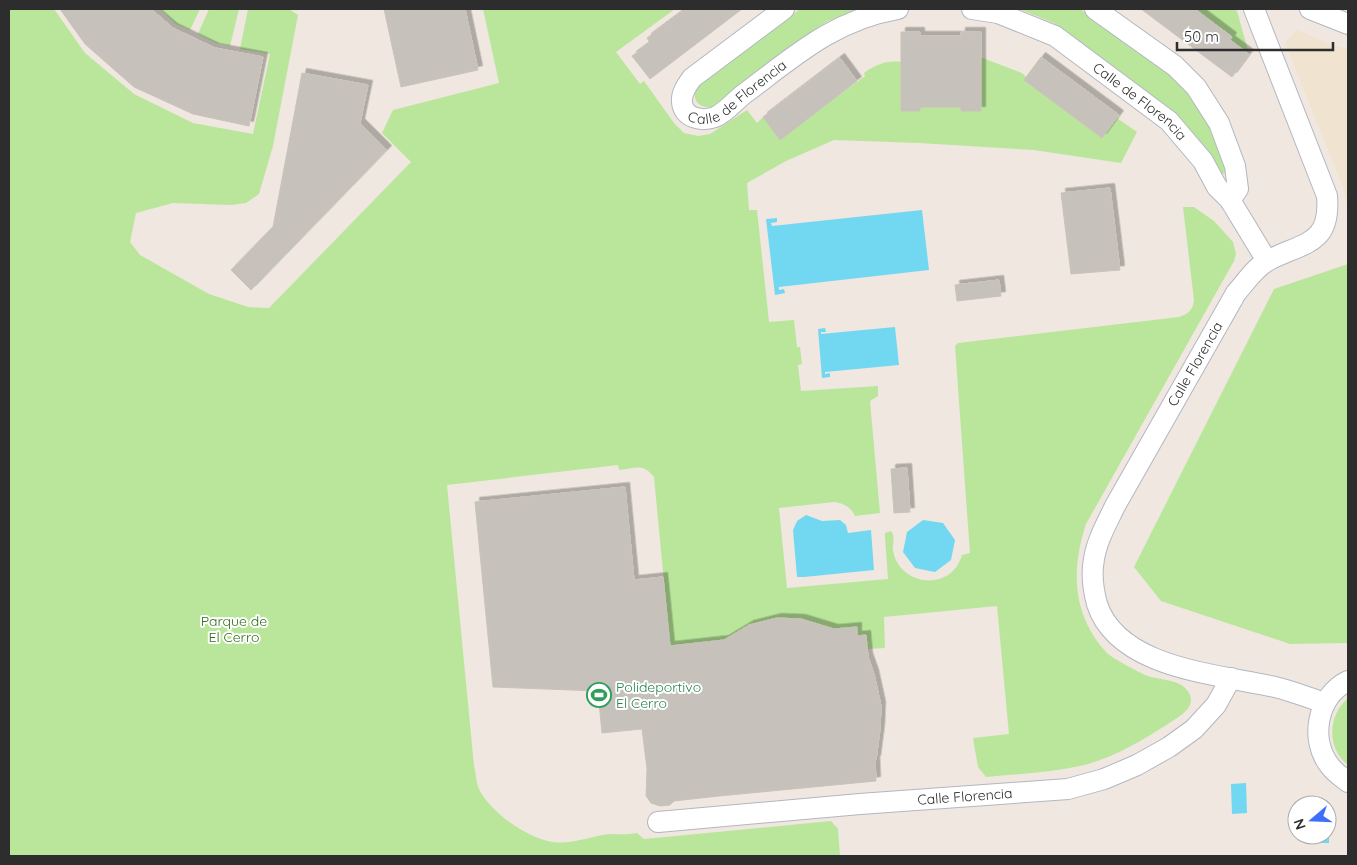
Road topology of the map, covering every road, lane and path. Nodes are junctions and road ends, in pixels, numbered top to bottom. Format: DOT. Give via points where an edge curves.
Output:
graph roads {
  1 [pos="784,9"];
  2 [pos="898,9"];
  3 [pos="972,9"];
  4 [pos="1095,9"];
  5 [pos="1254,9"];
  6 [pos="1310,9"];
  7 [pos="1348,24"];
  8 [pos="1230,200"];
  9 [pos="1267,261"];
  10 [pos="1230,678"];
  11 [pos="1348,681"];
  12 [pos="1325,703"];
  13 [pos="1348,782"];
  14 [pos="658,822"];
  1 -- 2 [label="street, Calle de Florencia" via="692,78 684,88 682,101 685,111 694,118 705,120 717,116 745,92 832,31"];
  3 -- 8 [label="street, Calle de Florencia" via="998,13 1055,36 1169,121"];
  4 -- 8 [label="street" via="1175,66 1196,86 1219,123 1235,166 1238,189"];
  5 -- 9 [label="street, Calle Florencia" via="1327,196 1328,212 1325,226 1314,238"];
  6 -- 7 [label="street"];
  8 -- 9 [label="street, Calle de Florencia"];
  9 -- 10 [label="street, Calle Florencia" via="1236,293 1115,506 1100,539 1092,578 1101,615 1126,643 1169,663"];
  10 -- 12 [label="street, Calle Florencia" via="1276,687"];
  10 -- 14 [label="street, Calle Florencia" via="1216,705 1194,729 1169,747 1104,779 1068,789"];
  11 -- 12 [label="street"];
  12 -- 13 [label="street" via="1319,721 1323,755"];
}
